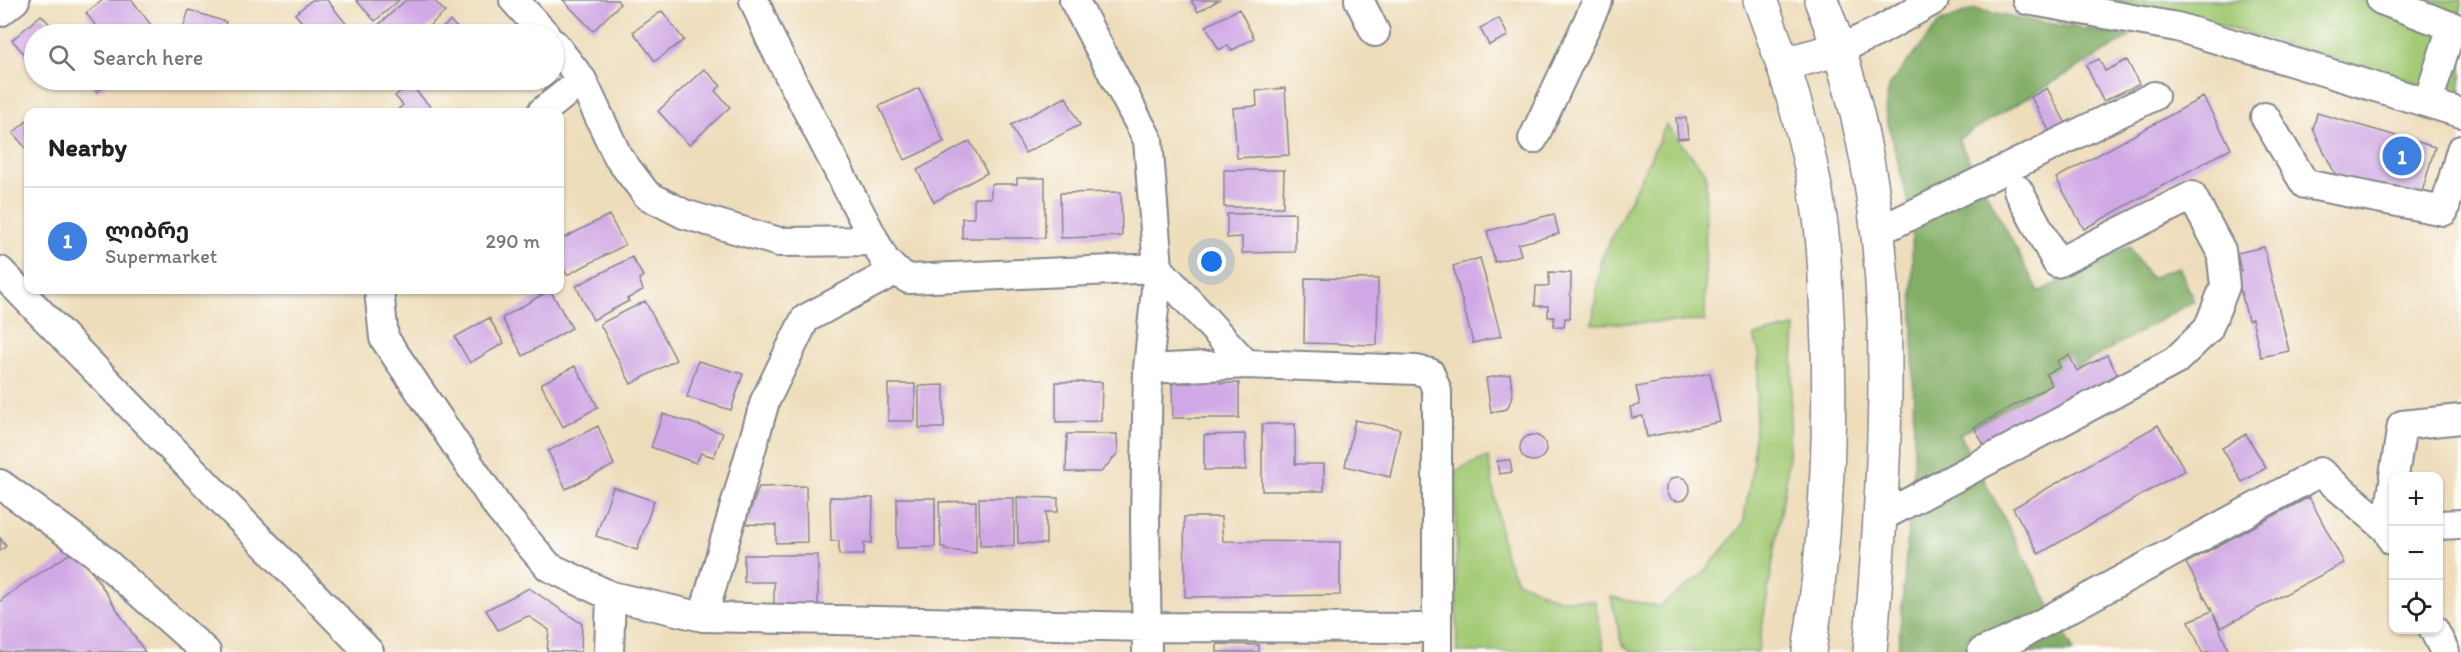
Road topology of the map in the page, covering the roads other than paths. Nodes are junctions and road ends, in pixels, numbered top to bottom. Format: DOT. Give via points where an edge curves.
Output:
graph roads {
  1 [pos="15,0"];
  2 [pos="514,0"];
  3 [pos="754,0"];
  4 [pos="1074,0"];
  5 [pos="1359,0"];
  6 [pos="1598,0"];
  7 [pos="1760,0"];
  8 [pos="1821,0"];
  9 [pos="1934,0"];
  10 [pos="2027,0"];
  11 [pos="2381,0"];
  12 [pos="0,12"];
  13 [pos="536,24"];
  14 [pos="2456,28"];
  15 [pos="1375,32"];
  16 [pos="1840,49"];
  17 [pos="564,57"];
  18 [pos="1784,64"];
  19 [pos="582,80"];
  20 [pos="2154,96"];
  21 [pos="2428,102"];
  22 [pos="547,108"];
  23 [pos="2461,113"];
  24 [pos="2265,117"];
  25 [pos="1533,139"];
  26 [pos="2461,150"];
  27 [pos="2018,190"];
  28 [pos="1879,231"];
  29 [pos="875,241"];
  30 [pos="1158,268"];
  31 [pos="0,270"];
  32 [pos="895,271"];
  33 [pos="380,294"];
  34 [pos="1246,364"];
  35 [pos="1148,369"];
  36 [pos="2461,419"];
  37 [pos="2395,472"];
  38 [pos="0,484"];
  39 [pos="1881,517"];
  40 [pos="2461,524"];
  41 [pos="2443,525"];
  42 [pos="2389,532"];
  43 [pos="611,596"];
  44 [pos="703,616"];
  45 [pos="2436,634"];
  46 [pos="1147,639"];
  47 [pos="1437,640"];
  48 [pos="206,652"];
  49 [pos="369,652"];
  50 [pos="609,652"];
  51 [pos="1809,652"];
  52 [pos="1870,652"];
  53 [pos="1982,652"];
  54 [pos="2445,652"];
  1 -- 12 [label="street"];
  2 -- 13 [label="street"];
  3 -- 29 [label="street"];
  4 -- 30 [label="street" via="1148,140"];
  5 -- 15 [label="street"];
  6 -- 25 [label="street"];
  7 -- 18 [label="main road"];
  8 -- 16 [label="main road"];
  9 -- 16 [label="street"];
  10 -- 21 [label="street" via="2177,27"];
  11 -- 14 [label="street"];
  14 -- 21 [label="street"];
  16 -- 18 [label="main road"];
  16 -- 28 [label="main road" via="1862,131"];
  17 -- 19 [label="street"];
  18 -- 51 [label="main road" via="1820,218 1828,355 1824,509"];
  19 -- 22 [label="street"];
  19 -- 29 [label="street" via="618,157 647,195 684,214 779,242"];
  20 -- 28 [label="street"];
  21 -- 23 [label="street"];
  24 -- 26 [label="street" via="2305,184 2444,210"];
  27 -- 39 [label="street" via="2058,263 2192,196 2221,250 2224,286 2208,328 2175,361"];
  28 -- 39 [label="main road" via="1885,343"];
  29 -- 32 [label="street"];
  30 -- 32 [label="street" via="909,279"];
  30 -- 34 [label="street"];
  30 -- 35 [label="street"];
  31 -- 49 [label="street"];
  32 -- 44 [label="street" via="805,319 765,401"];
  33 -- 43 [label="street" via="384,338 500,510 549,567"];
  34 -- 35 [label="street"];
  34 -- 47 [label="street" via="1430,373 1437,391"];
  35 -- 46 [label="street"];
  36 -- 37 [label="street" via="2402,425"];
  38 -- 48 [label="street" via="95,553"];
  39 -- 52 [label="main road"];
  40 -- 41 [label="street"];
  42 -- 53 [label="street" via="2320,472 2013,639"];
  43 -- 44 [label="street"];
  43 -- 50 [label="street"];
  44 -- 46 [label="street"];
  45 -- 54 [label="street"];
  46 -- 47 [label="street"];
}
